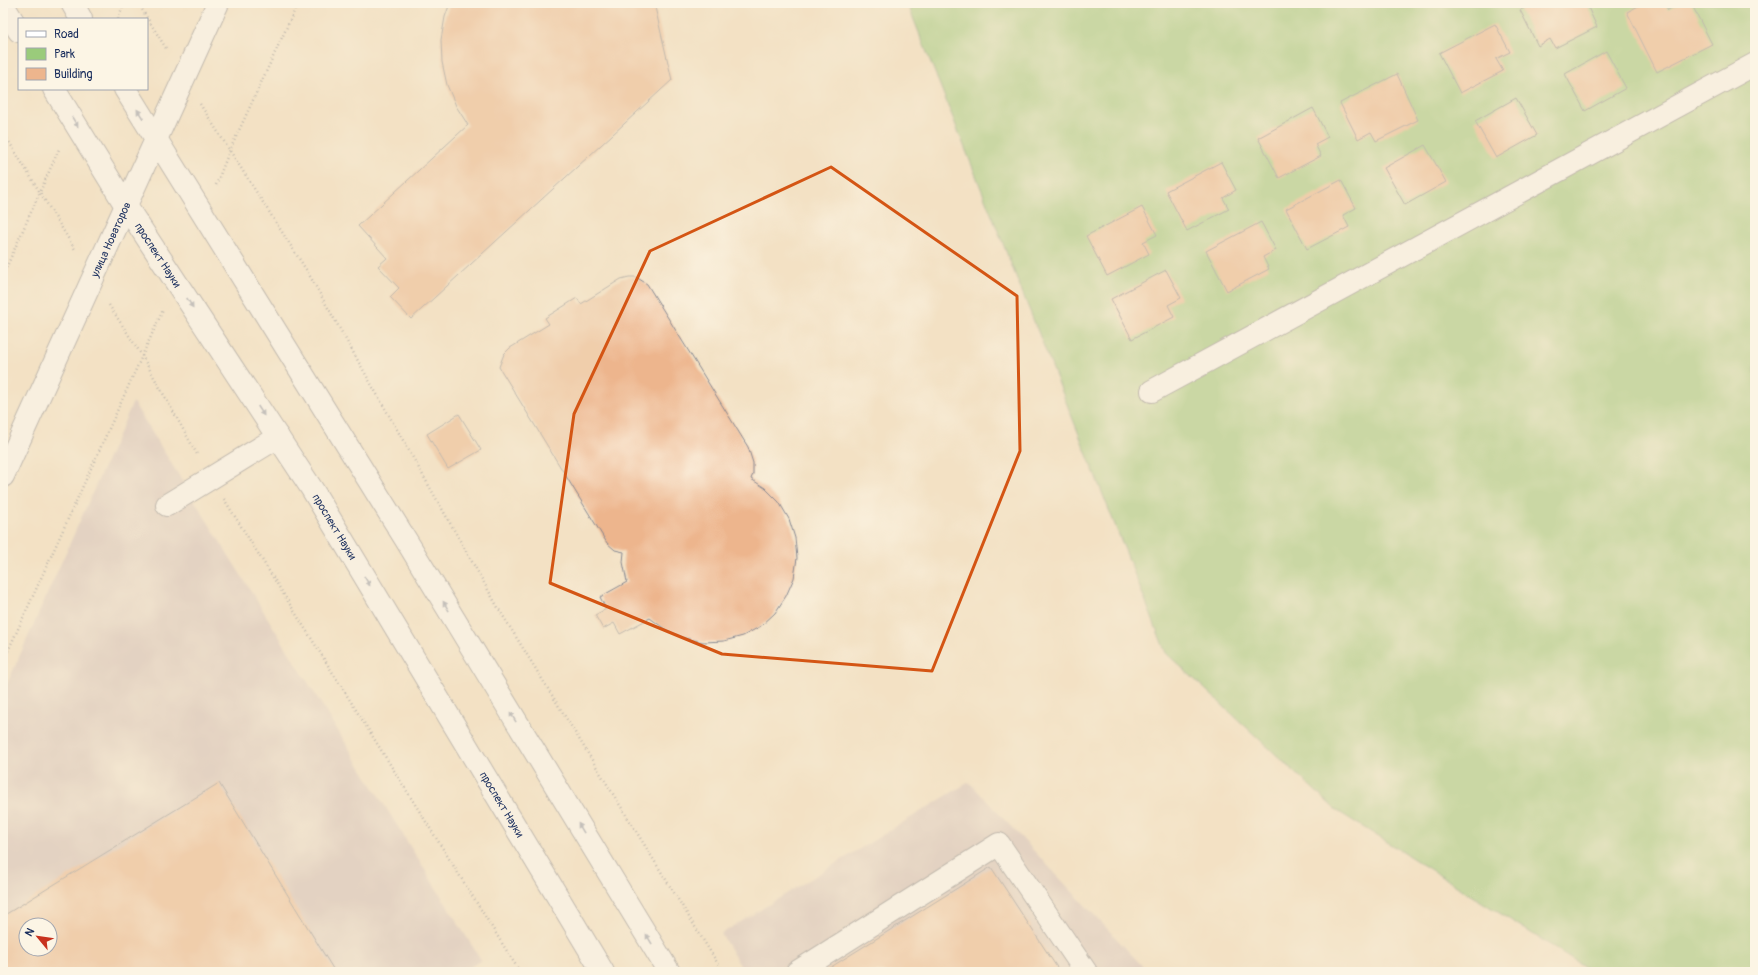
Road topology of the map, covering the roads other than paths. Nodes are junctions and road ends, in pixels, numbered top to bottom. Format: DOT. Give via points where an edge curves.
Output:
graph roads {
  1 [pos="72,3"];
  2 [pos="218,3"];
  3 [pos="3,5"];
  4 [pos="80,18"];
  5 [pos="18,30"];
  6 [pos="1755,64"];
  7 [pos="55,90"];
  8 [pos="126,90"];
  9 [pos="156,138"];
  10 [pos="126,206"];
  11 [pos="1152,391"];
  12 [pos="278,437"];
  13 [pos="3,476"];
  14 [pos="167,504"];
  15 [pos="603,972"];
  16 [pos="669,972"];
  17 [pos="797,972"];
  18 [pos="1086,972"];
  1 -- 4 [label="street"];
  2 -- 9 [label="street, улица Новаторов"];
  3 -- 5 [label="street"];
  6 -- 11 [label="street"];
  7 -- 10 [label="street, проспект Науки, one-way"];
  9 -- 8 [label="street, one-way"];
  9 -- 10 [label="street, улица Новаторов"];
  16 -- 9 [label="street, one-way" via="406,540"];
  10 -- 12 [label="street, проспект Науки, one-way"];
  10 -- 13 [label="street, улица Новаторов"];
  12 -- 14 [label="street"];
  12 -- 15 [label="street, проспект Науки, one-way" via="312,489"];
  17 -- 18 [label="street" via="999,844"];
}
